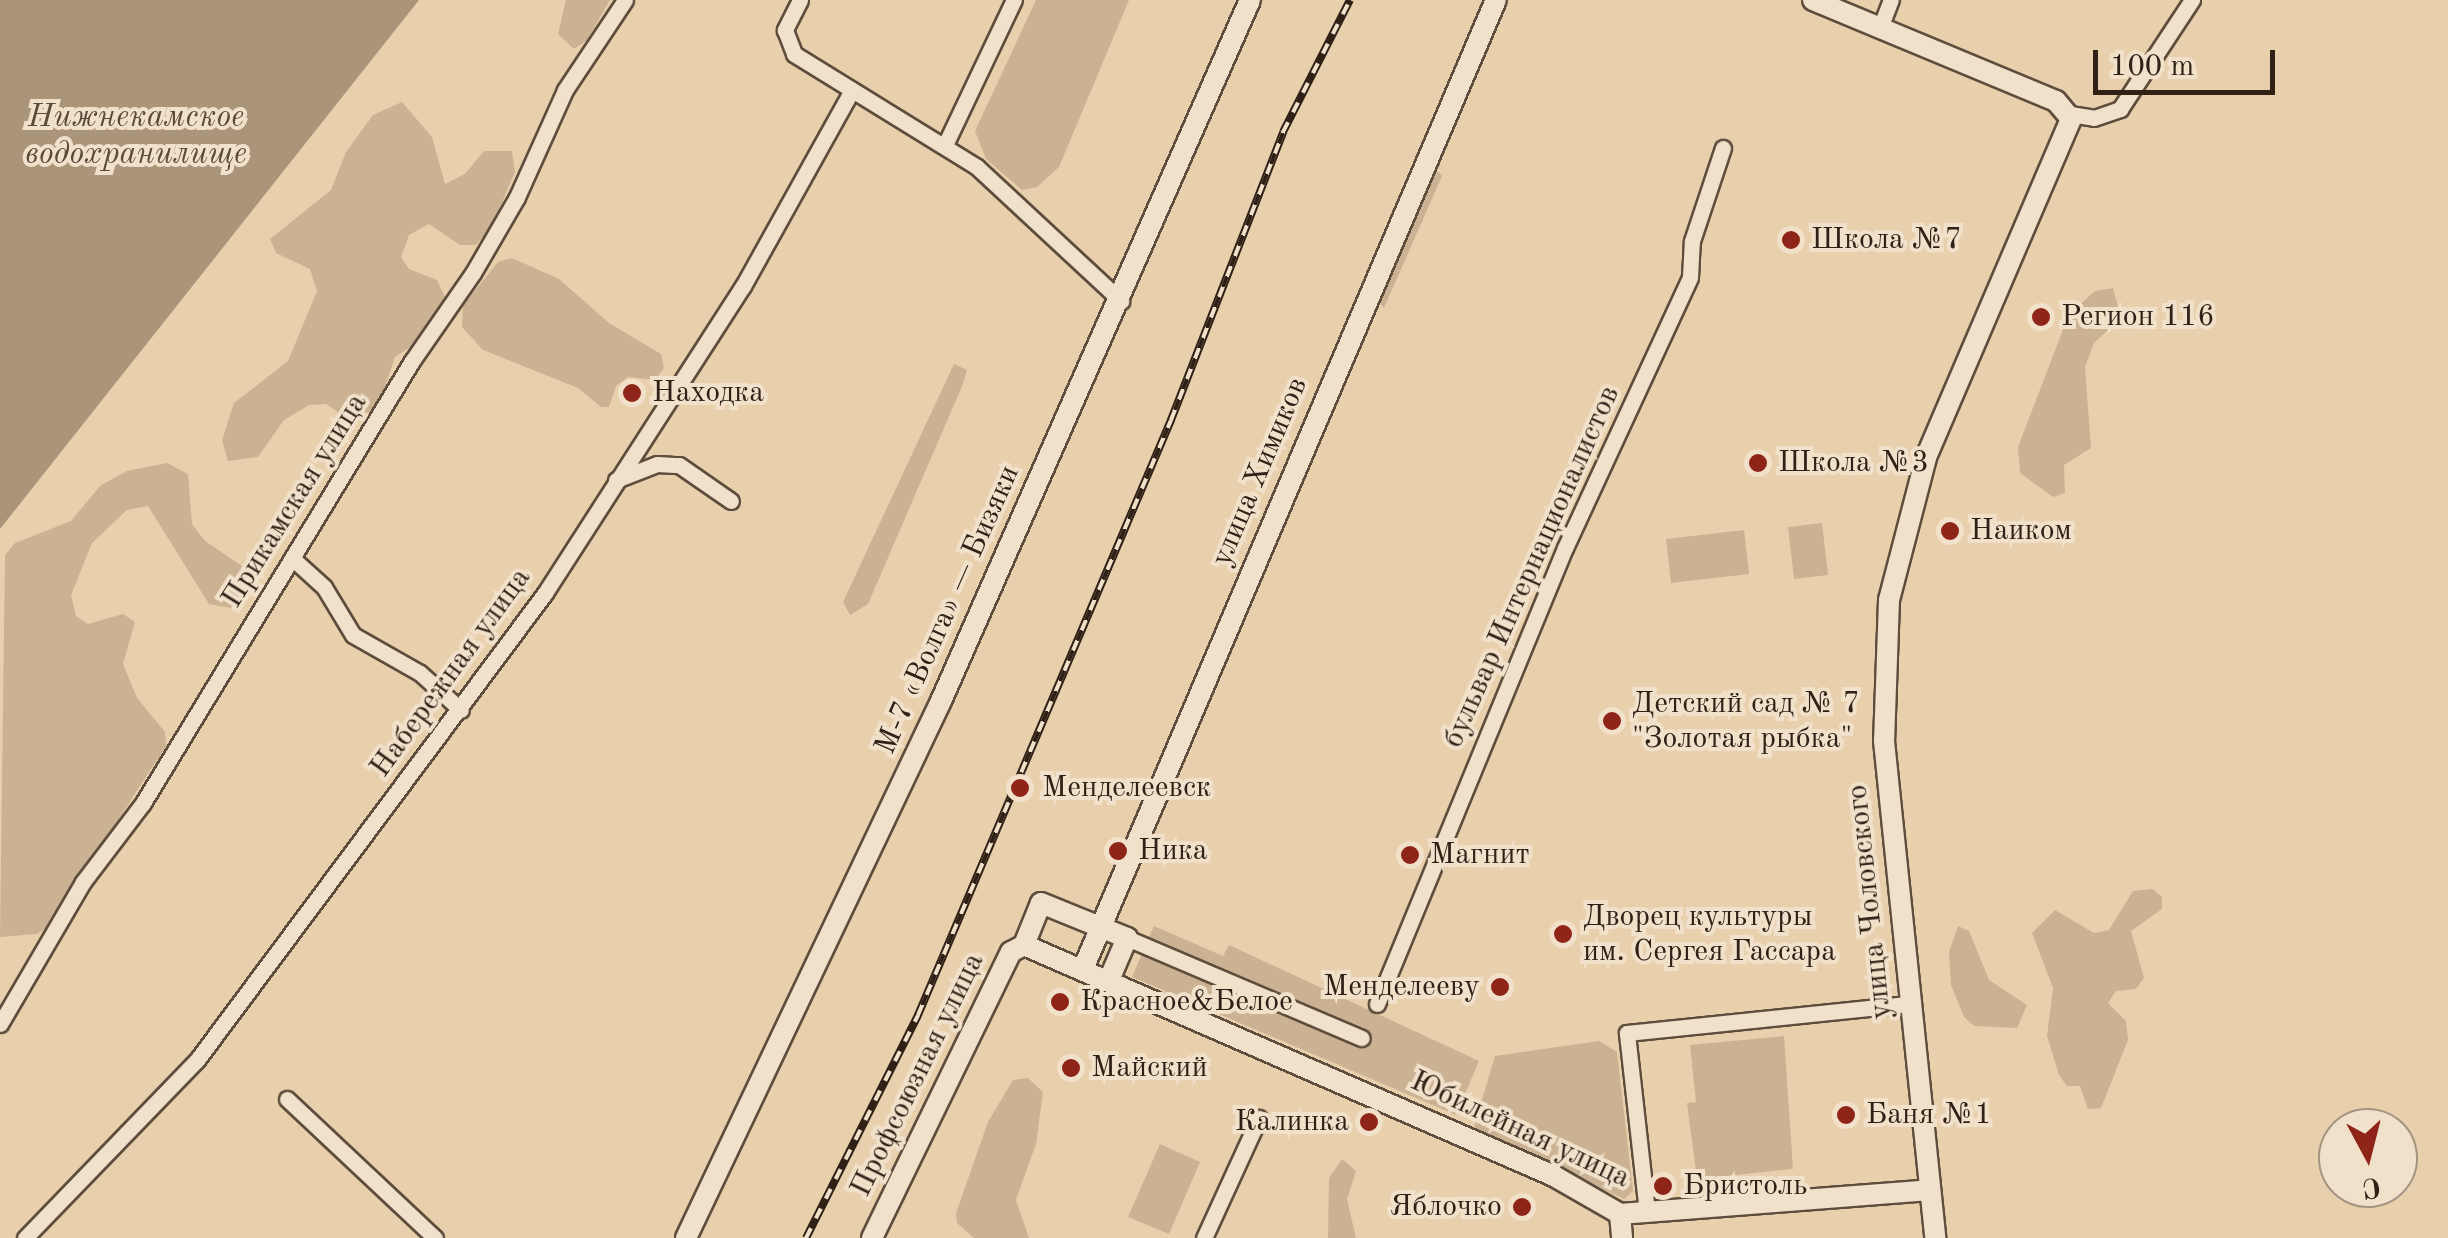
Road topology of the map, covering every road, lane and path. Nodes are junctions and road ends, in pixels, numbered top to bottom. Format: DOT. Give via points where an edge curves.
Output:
graph roads {
  1 [pos="625,0"];
  2 [pos="800,0"];
  3 [pos="1014,0"];
  4 [pos="1250,0"];
  5 [pos="1496,0"];
  6 [pos="1812,0"];
  7 [pos="1891,0"];
  8 [pos="2192,0"];
  9 [pos="1880,28"];
  10 [pos="852,90"];
  11 [pos="2070,114"];
  12 [pos="945,145"];
  13 [pos="1722,148"];
  14 [pos="1120,301"];
  15 [pos="616,480"];
  16 [pos="730,501"];
  17 [pos="292,558"];
  18 [pos="461,710"];
  19 [pos="1101,928"];
  20 [pos="1127,938"];
  21 [pos="1024,944"];
  22 [pos="1083,969"];
  23 [pos="1110,980"];
  24 [pos="1378,1004"];
  25 [pos="1910,1004"];
  26 [pos="0,1024"];
  27 [pos="1362,1038"];
  28 [pos="288,1099"];
  29 [pos="1259,1118"];
  30 [pos="1930,1190"];
  31 [pos="1647,1212"];
  32 [pos="1620,1214"];
  33 [pos="25,1238"];
  34 [pos="434,1238"];
  35 [pos="686,1238"];
  36 [pos="872,1238"];
  37 [pos="1204,1238"];
  38 [pos="1622,1238"];
  39 [pos="1935,1238"];
  1 -- 17 [label="street, Прикамская улица" via="565,90 518,197 473,274"];
  2 -- 10 [label="street" via="785,30 789,49"];
  3 -- 12 [label="street"];
  4 -- 14 [label="main road, М-7 «Волга» — Бизяки"];
  5 -- 19 [label="main road, улица Химиков"];
  6 -- 9 [label="main road"];
  7 -- 9 [label="street"];
  8 -- 11 [label="street" via="2120,110 2094,118"];
  9 -- 11 [label="main road" via="2056,100"];
  10 -- 12 [label="street"];
  10 -- 15 [label="street, Набережная улица" via="743,286"];
  11 -- 25 [label="main road, улица Чоловского" via="2070,131 1926,458 1889,600 1884,740"];
  12 -- 14 [label="street"];
  13 -- 24 [label="street, бульвар Интернационалистов" via="1692,241 1690,278 1566,548"];
  14 -- 35 [label="main road, М-7 «Волга» — Бизяки" via="941,701"];
  15 -- 16 [label="street" via="658,464 679,465"];
  15 -- 18 [label="street, Набережная улица"];
  17 -- 18 [label="street" via="324,587 353,635 420,673"];
  17 -- 26 [label="street, Прикамская улица"];
  18 -- 33 [label="street, Набережная улица" via="196,1060"];
  19 -- 20 [label="main road"];
  19 -- 21 [label="main road, Профсоюзная улица" via="1042,903"];
  19 -- 22 [label="main road, улица Химиков"];
  20 -- 23 [label="main road"];
  20 -- 27 [label="street"];
  21 -- 22 [label="main road, Юбилейная улица"];
  21 -- 36 [label="main road, Профсоюзная улица" via="1011,952"];
  22 -- 23 [label="main road, Юбилейная улица"];
  23 -- 32 [label="main road, Юбилейная улица" via="1554,1176"];
  25 -- 30 [label="main road, улица Чоловского"];
  25 -- 31 [label="street" via="1626,1033"];
  28 -- 34 [label="street"];
  29 -- 37 [label="street"];
  30 -- 31 [label="main road, Юбилейная улица"];
  30 -- 39 [label="main road, улица Чоловского"];
  31 -- 32 [label="main road, Юбилейная улица"];
  32 -- 38 [label="main road"];
}
